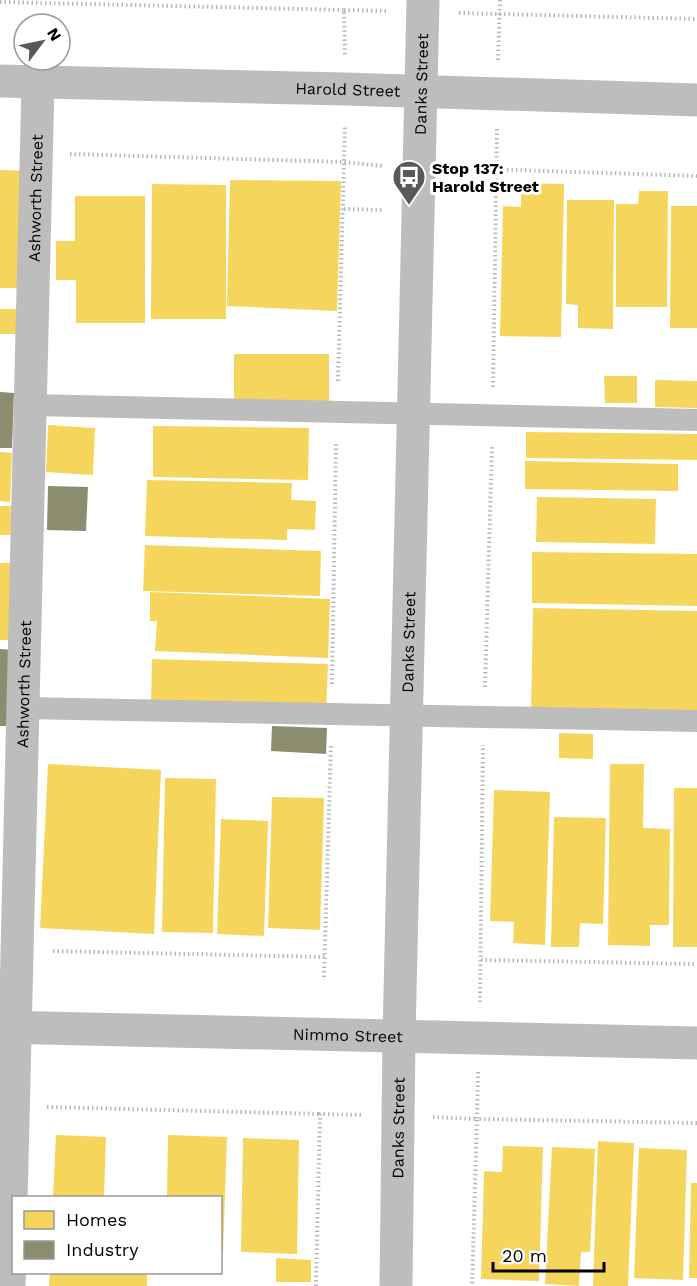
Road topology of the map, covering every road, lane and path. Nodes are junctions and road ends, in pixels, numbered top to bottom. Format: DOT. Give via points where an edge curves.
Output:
graph roads {
  1 [pos="0,2"];
  2 [pos="423,6"];
  3 [pos="344,10"];
  4 [pos="697,19"];
  5 [pos="0,81"];
  6 [pos="38,83"];
  7 [pos="345,89"];
  8 [pos="420,92"];
  9 [pos="697,100"];
  10 [pos="36,153"];
  11 [pos="343,162"];
  12 [pos="375,166"];
  13 [pos="496,169"];
  14 [pos="697,176"];
  15 [pos="344,209"];
  16 [pos="387,210"];
  17 [pos="31,405"];
  18 [pos="336,413"];
  19 [pos="412,414"];
  20 [pos="697,420"];
  21 [pos="23,708"];
  22 [pos="332,714"];
  23 [pos="406,715"];
  24 [pos="697,722"];
  25 [pos="17,951"];
  26 [pos="325,957"];
  27 [pos="481,960"];
  28 [pos="697,964"];
  29 [pos="324,977"];
  30 [pos="8,1028"];
  31 [pos="399,1036"];
  32 [pos="697,1043"];
  33 [pos="14,1106"];
  34 [pos="320,1114"];
  35 [pos="6,1274"];
  36 [pos="396,1286"];
  1 -- 3 [label="path"];
  2 -- 3 [label="path"];
  2 -- 4 [label="path"];
  2 -- 8 [label="street, Danks Street"];
  3 -- 7 [label="path"];
  5 -- 6 [label="street, Harold Street"];
  6 -- 7 [label="street, Harold Street"];
  6 -- 10 [label="street, Ashworth Street"];
  7 -- 8 [label="street, Harold Street"];
  7 -- 11 [label="path"];
  8 -- 9 [label="street, Harold Street"];
  8 -- 19 [label="street, Danks Street"];
  10 -- 11 [label="path"];
  10 -- 17 [label="street, Ashworth Street"];
  11 -- 12 [label="path"];
  11 -- 15 [label="path"];
  13 -- 14 [label="path"];
  15 -- 16 [label="path"];
  15 -- 18 [label="path"];
  17 -- 18 [label="lane"];
  17 -- 21 [label="street, Ashworth Street"];
  18 -- 19 [label="lane"];
  18 -- 22 [label="path"];
  19 -- 20 [label="lane"];
  19 -- 23 [label="street, Danks Street"];
  21 -- 22 [label="lane"];
  21 -- 25 [label="street, Ashworth Street"];
  22 -- 23 [label="lane"];
  22 -- 26 [label="path"];
  23 -- 24 [label="lane"];
  23 -- 31 [label="street, Danks Street"];
  25 -- 26 [label="path"];
  25 -- 30 [label="street, Ashworth Street"];
  26 -- 29 [label="path"];
  27 -- 28 [label="path"];
  30 -- 31 [label="street, Nimmo Street"];
  30 -- 33 [label="street, Ashworth Street"];
  31 -- 32 [label="street, Nimmo Street"];
  31 -- 36 [label="street, Danks Street"];
  33 -- 34 [label="path"];
  33 -- 35 [label="street, Ashworth Street"];
}
